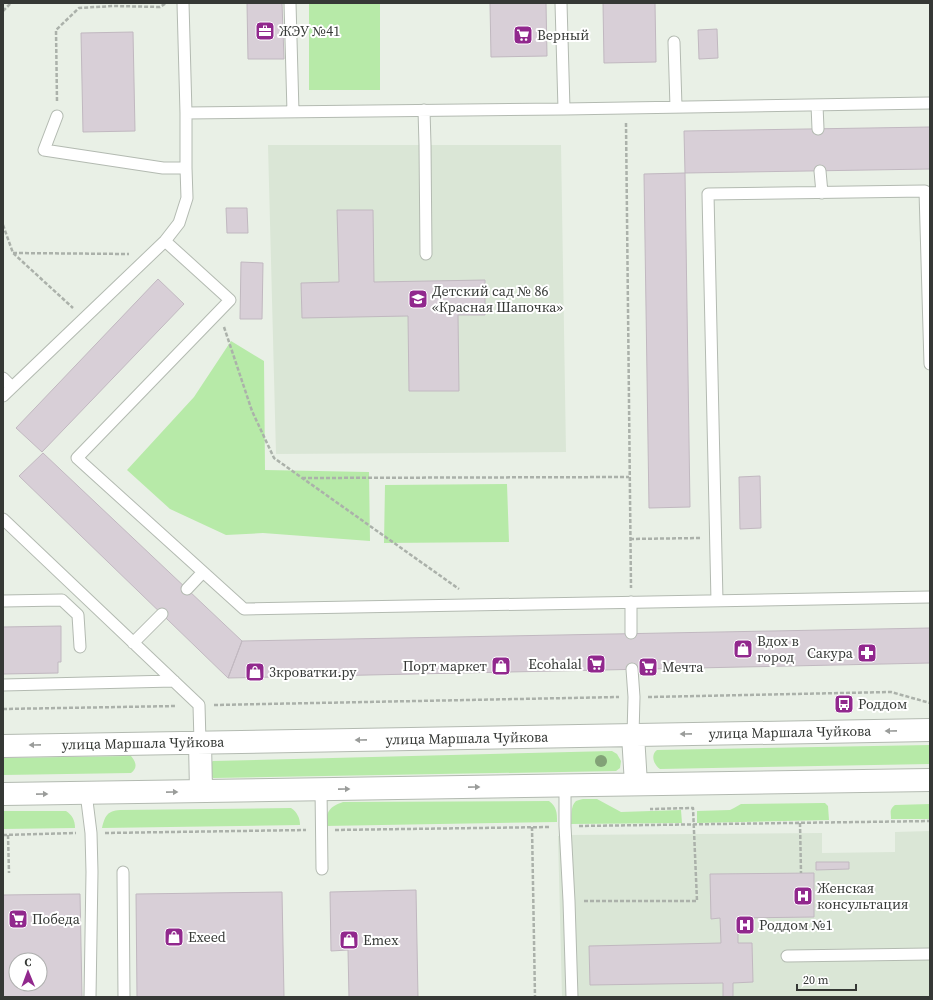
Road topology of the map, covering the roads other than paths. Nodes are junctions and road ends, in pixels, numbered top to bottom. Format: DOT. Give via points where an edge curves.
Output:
graph roads {
  1 [pos="182,3"];
  2 [pos="290,3"];
  3 [pos="561,3"];
  4 [pos="674,42"];
  5 [pos="930,103"];
  6 [pos="817,106"];
  7 [pos="676,107"];
  8 [pos="564,109"];
  9 [pos="424,110"];
  10 [pos="293,112"];
  11 [pos="186,113"];
  12 [pos="57,116"];
  13 [pos="818,129"];
  14 [pos="186,168"];
  15 [pos="820,171"];
  16 [pos="822,192"];
  17 [pos="166,241"];
  18 [pos="426,254"];
  19 [pos="930,364"];
  20 [pos="3,378"];
  21 [pos="12,387"];
  22 [pos="3,396"];
  23 [pos="3,519"];
  24 [pos="203,572"];
  25 [pos="187,589"];
  26 [pos="930,597"];
  27 [pos="3,601"];
  28 [pos="716,601"];
  29 [pos="631,602"];
  30 [pos="162,614"];
  31 [pos="631,633"];
  32 [pos="133,643"];
  33 [pos="80,647"];
  34 [pos="632,669"];
  35 [pos="174,681"];
  36 [pos="3,685"];
  37 [pos="930,730"];
  38 [pos="633,735"];
  39 [pos="200,742"];
  40 [pos="3,746"];
  41 [pos="930,780"];
  42 [pos="636,784"];
  43 [pos="565,786"];
  44 [pos="321,789"];
  45 [pos="201,791"];
  46 [pos="86,793"];
  47 [pos="3,794"];
  48 [pos="322,869"];
  49 [pos="123,872"];
  50 [pos="930,954"];
  51 [pos="787,956"];
  52 [pos="90,997"];
  53 [pos="124,997"];
  54 [pos="572,997"];
  1 -- 11 [label="lane"];
  2 -- 10 [label="lane"];
  3 -- 8 [label="lane"];
  4 -- 7 [label="lane"];
  5 -- 6 [label="lane"];
  6 -- 7 [label="lane"];
  6 -- 13 [label="lane"];
  7 -- 8 [label="lane"];
  8 -- 9 [label="lane"];
  9 -- 10 [label="lane"];
  9 -- 18 [label="lane"];
  10 -- 11 [label="lane"];
  11 -- 14 [label="lane"];
  12 -- 14 [label="lane" via="44,150 163,168"];
  14 -- 17 [label="lane" via="187,198 179,223"];
  15 -- 16 [label="lane"];
  16 -- 19 [label="lane" via="925,191"];
  16 -- 28 [label="lane" via="708,194"];
  17 -- 21 [label="lane"];
  17 -- 24 [label="lane" via="230,300 77,458"];
  20 -- 21 [label="lane"];
  21 -- 22 [label="lane"];
  23 -- 32 [label="lane"];
  24 -- 25 [label="lane"];
  24 -- 29 [label="lane" via="244,609"];
  26 -- 28 [label="lane"];
  27 -- 33 [label="lane" via="62,600 78,615"];
  28 -- 29 [label="lane"];
  29 -- 31 [label="lane"];
  30 -- 32 [label="lane"];
  32 -- 35 [label="lane"];
  34 -- 38 [label="lane"];
  35 -- 36 [label="lane"];
  35 -- 39 [label="lane" via="199,705"];
  37 -- 38 [label="main road, улица Маршала Чуйкова, one-way"];
  38 -- 39 [label="main road, улица Маршала Чуйкова, one-way"];
  38 -- 42 [label="main road"];
  39 -- 40 [label="main road, улица Маршала Чуйкова, one-way"];
  39 -- 45 [label="main road"];
  41 -- 42 [label="main road"];
  42 -- 43 [label="main road"];
  44 -- 43 [label="main road, one-way"];
  43 -- 54 [label="lane"];
  44 -- 45 [label="main road"];
  44 -- 48 [label="lane"];
  46 -- 45 [label="main road, one-way"];
  47 -- 46 [label="main road, one-way"];
  46 -- 52 [label="lane" via="92,872"];
  49 -- 53 [label="lane"];
  50 -- 51 [label="lane"];
}
